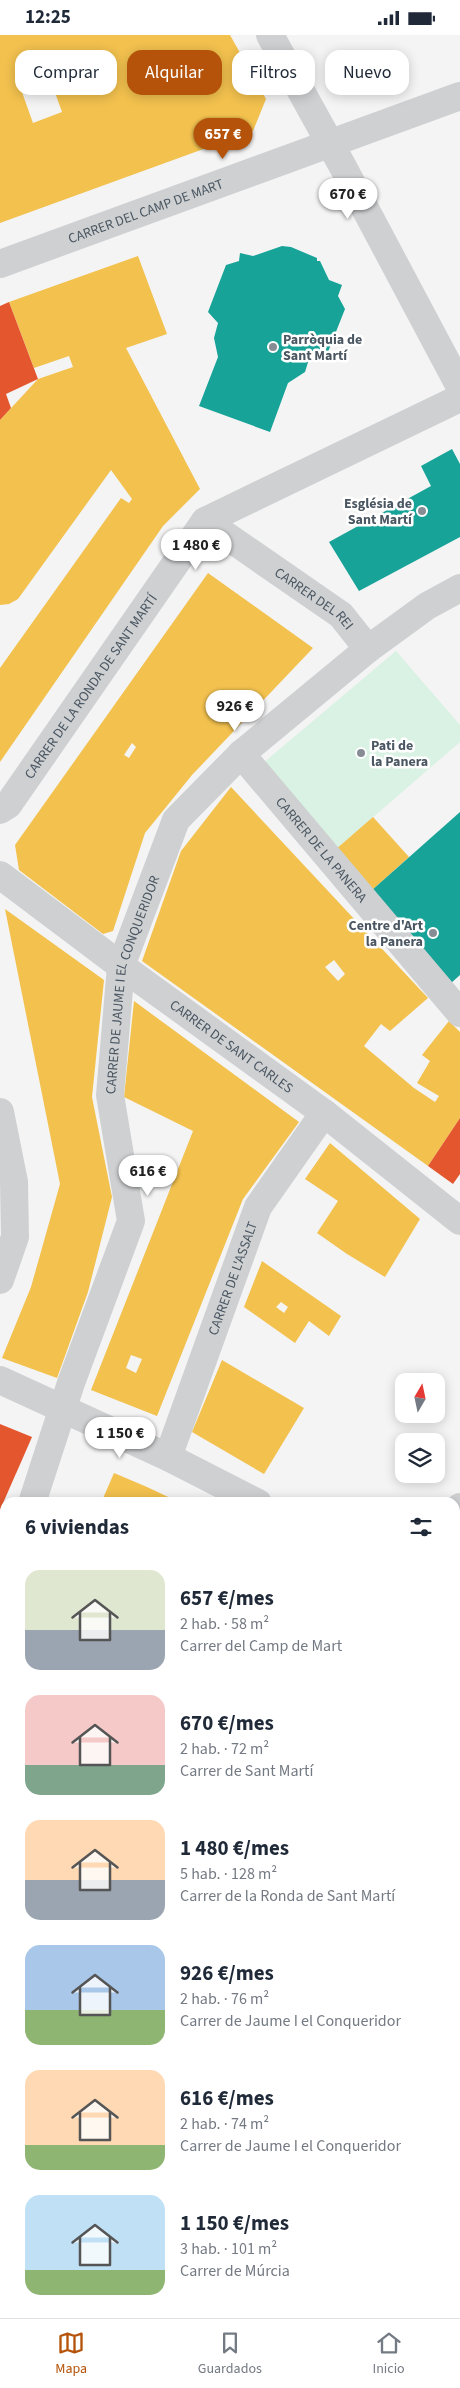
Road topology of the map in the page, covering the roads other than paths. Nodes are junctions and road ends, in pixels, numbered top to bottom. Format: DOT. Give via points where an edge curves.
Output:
graph roads {
  1 [pos="270,35"];
  2 [pos="460,97"];
  3 [pos="329,144"];
  4 [pos="0,264"];
  5 [pos="460,387"];
  6 [pos="460,398"];
  7 [pos="204,521"];
  8 [pos="460,588"];
  9 [pos="368,649"];
  10 [pos="241,754"];
  11 [pos="0,810"];
  12 [pos="0,875"];
  13 [pos="121,966"];
  14 [pos="457,1004"];
  15 [pos="0,1112"];
  16 [pos="324,1113"];
  17 [pos="460,1221"];
  18 [pos="0,1280"];
  19 [pos="0,1380"];
  20 [pos="62,1410"];
  21 [pos="168,1457"];
  22 [pos="34,1497"];
  23 [pos="246,1497"];
  1 -- 3 [label="street"];
  2 -- 3 [label="street, CARRER DEL CAMP DE MART"];
  3 -- 4 [label="street, CARRER DEL CAMP DE MART"];
  3 -- 5 [label="street"];
  6 -- 7 [label="street, CARRER DE LA RONDA DE SANT MARTÍ"];
  7 -- 9 [label="street, CARRER DEL REI" via="341,615"];
  7 -- 11 [label="street, CARRER DE LA RONDA DE SANT MARTÍ" via="8,805"];
  8 -- 9 [label="street, CARRER DE JAUME I EL CONQUERIDOR" via="427,606"];
  9 -- 10 [label="street, CARRER DE JAUME I EL CONQUERIDOR"];
  10 -- 13 [label="street, CARRER DE JAUME I EL CONQUERIDOR" via="176,820"];
  10 -- 14 [label="street, CARRER DE LA PANERA"];
  12 -- 13 [label="street, CARRER DE SANT CARLES"];
  13 -- 16 [label="street, CARRER DE SANT CARLES"];
  13 -- 20 [label="street, CARRER DE JAUME I EL CONQUERIDOR" via="110,1095 130,1221"];
  15 -- 18 [label="street" via="14,1182 15,1237"];
  16 -- 17 [label="street, CARRER DE SANT CARLES"];
  16 -- 21 [label="street, CARRER DE L'ASSALT" via="258,1207"];
  19 -- 20 [label="street"];
  20 -- 21 [label="street"];
  20 -- 22 [label="street, CARRER DE JAUME I EL CONQUERIDOR"];
  21 -- 23 [label="street"];
}
